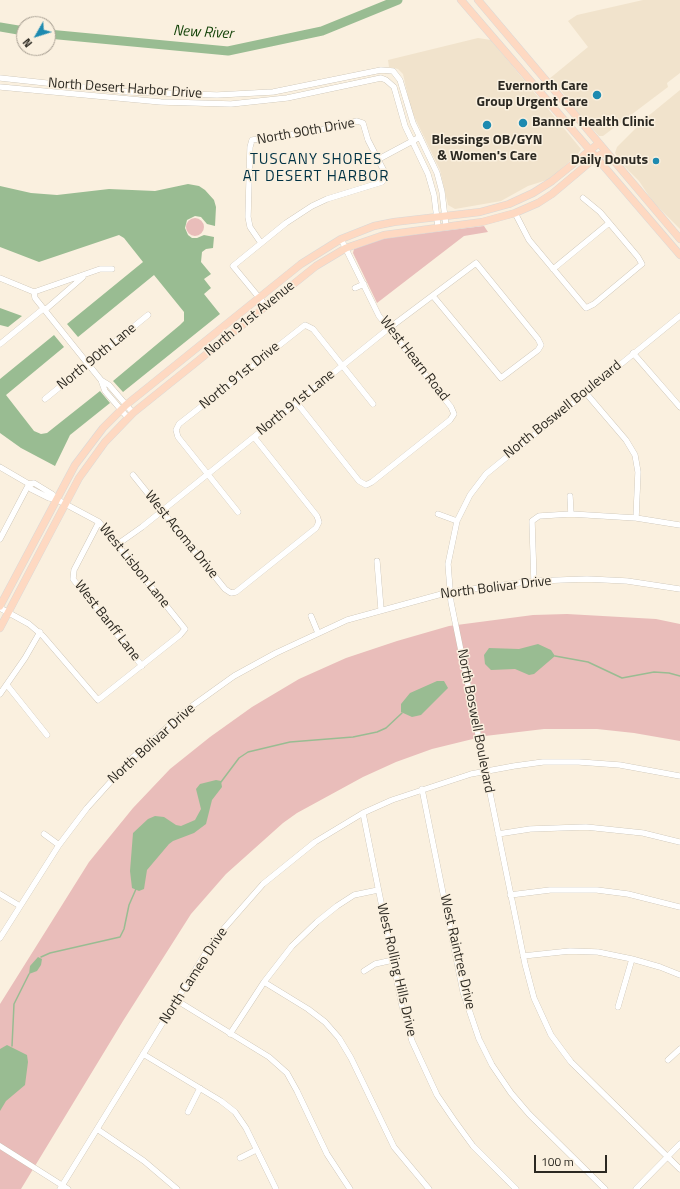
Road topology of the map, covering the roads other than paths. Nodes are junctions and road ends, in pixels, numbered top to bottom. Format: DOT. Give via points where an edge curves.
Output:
graph roads {
  1 [pos="462,0"];
  2 [pos="478,0"];
  3 [pos="0,78"];
  4 [pos="85,86"];
  5 [pos="0,87"];
  6 [pos="84,95"];
  7 [pos="420,137"];
  8 [pos="412,141"];
  9 [pos="599,143"];
  10 [pos="590,150"];
  11 [pos="606,152"];
  12 [pos="596,157"];
  13 [pos="377,160"];
  14 [pos="533,193"];
  15 [pos="583,198"];
  16 [pos="515,213"];
  17 [pos="446,216"];
  18 [pos="437,217"];
  19 [pos="609,223"];
  20 [pos="438,227"];
  21 [pos="446,227"];
  22 [pos="341,239"];
  23 [pos="680,239"];
  24 [pos="261,243"];
  25 [pos="346,248"];
  26 [pos="680,255"];
  27 [pos="112,269"];
  28 [pos="552,269"];
  29 [pos="85,276"];
  30 [pos="0,278"];
  31 [pos="364,284"];
  32 [pos="355,288"];
  33 [pos="34,292"];
  34 [pos="433,296"];
  35 [pos="259,298"];
  36 [pos="266,306"];
  37 [pos="44,309"];
  38 [pos="148,315"];
  39 [pos="680,316"];
  40 [pos="388,329"];
  41 [pos="0,344"];
  42 [pos="633,354"];
  43 [pos="88,364"];
  44 [pos="342,366"];
  45 [pos="101,380"];
  46 [pos="113,390"];
  47 [pos="585,392"];
  48 [pos="108,394"];
  49 [pos="46,399"];
  50 [pos="297,403"];
  51 [pos="373,404"];
  52 [pos="680,407"];
  53 [pos="124,408"];
  54 [pos="130,416"];
  55 [pos="254,437"];
  56 [pos="0,467"];
  57 [pos="208,474"];
  58 [pos="133,475"];
  59 [pos="29,484"];
  60 [pos="570,496"];
  61 [pos="56,499"];
  62 [pos="66,504"];
  63 [pos="162,511"];
  64 [pos="238,512"];
  65 [pos="438,514"];
  66 [pos="571,514"];
  67 [pos="636,518"];
  68 [pos="457,521"];
  69 [pos="99,522"];
  70 [pos="680,524"];
  71 [pos="0,539"];
  72 [pos="118,544"];
  73 [pos="377,561"];
  74 [pos="534,581"];
  75 [pos="680,589"];
  76 [pos="449,592"];
  77 [pos="0,607"];
  78 [pos="381,609"];
  79 [pos="8,612"];
  80 [pos="311,616"];
  81 [pos="0,628"];
  82 [pos="40,632"];
  83 [pos="318,633"];
  84 [pos="142,666"];
  85 [pos="7,685"];
  86 [pos="0,694"];
  87 [pos="46,735"];
  88 [pos="485,771"];
  89 [pos="680,776"];
  90 [pos="422,789"];
  91 [pos="362,813"];
  92 [pos="44,834"];
  93 [pos="498,834"];
  94 [pos="680,842"];
  95 [pos="59,845"];
  96 [pos="378,890"];
  97 [pos="0,894"];
  98 [pos="510,895"];
  99 [pos="20,906"];
  100 [pos="680,907"];
  101 [pos="0,938"];
  102 [pos="523,956"];
  103 [pos="632,958"];
  104 [pos="393,960"];
  105 [pos="364,971"];
  106 [pos="680,975"];
  107 [pos="264,982"];
  108 [pos="176,1000"];
  109 [pos="618,1007"];
  110 [pos="230,1034"];
  111 [pos="680,1048"];
  112 [pos="143,1054"];
  113 [pos="668,1060"];
  114 [pos="200,1088"];
  115 [pos="188,1112"];
  116 [pos="98,1129"];
  117 [pos="680,1144"];
  118 [pos="0,1146"];
  119 [pos="256,1150"];
  120 [pos="668,1156"];
  121 [pos="240,1158"];
  122 [pos="680,1169"];
  123 [pos="61,1187"];
  124 [pos="68,1189"];
  125 [pos="177,1189"];
  126 [pos="276,1189"];
  127 [pos="350,1189"];
  128 [pos="429,1189"];
  129 [pos="516,1189"];
  130 [pos="605,1189"];
  131 [pos="636,1189"];
  1 -- 10 [label="main road"];
  2 -- 9 [label="main road"];
  3 -- 4 [label="street, North Desert Harbor Drive"];
  4 -- 6 [label="street"];
  4 -- 7 [label="street, North Desert Harbor Drive" via="129,92 185,95 250,93 304,87 386,69 396,72 400,80 407,107"];
  5 -- 6 [label="street, North Desert Harbor Drive"];
  6 -- 8 [label="street, North Desert Harbor Drive" via="169,103 249,103 326,91 381,78 394,87 399,111"];
  7 -- 8 [label="street"];
  7 -- 17 [label="street, North Desert Harbor Drive" via="437,173"];
  8 -- 13 [label="street"];
  8 -- 18 [label="street, North Desert Harbor Drive" via="428,174"];
  9 -- 10 [label="main road, North 91st Avenue"];
  9 -- 11 [label="main road"];
  10 -- 12 [label="main road"];
  10 -- 14 [label="main road, North 91st Avenue"];
  11 -- 12 [label="main road, North 91st Avenue"];
  11 -- 23 [label="main road"];
  12 -- 16 [label="main road, North 91st Avenue" via="558,190 538,203"];
  12 -- 26 [label="main road"];
  13 -- 24 [label="street" via="386,177 382,182 327,198"];
  13 -- 24 [label="street, North 90th Drive" via="363,123 357,121 316,131 254,139 251,143 248,217 250,227"];
  14 -- 16 [label="main road"];
  14 -- 17 [label="main road, North 91st Avenue" via="497,208"];
  15 -- 19 [label="street"];
  16 -- 21 [label="main road, North 91st Avenue" via="482,222"];
  16 -- 28 [label="street" via="525,234"];
  17 -- 18 [label="main road, North 91st Avenue"];
  17 -- 21 [label="street, North Desert Harbor Drive"];
  18 -- 20 [label="street, North Desert Harbor Drive"];
  18 -- 22 [label="main road, North 91st Avenue" via="385,223"];
  19 -- 28 [label="street"];
  19 -- 28 [label="street" via="642,264 594,304 586,308"];
  20 -- 21 [label="main road, North 91st Avenue"];
  20 -- 25 [label="main road, North 91st Avenue" via="392,233"];
  22 -- 25 [label="street, West Hearn Road"];
  22 -- 35 [label="main road, North 91st Avenue" via="311,257"];
  24 -- 35 [label="street" via="233,266"];
  25 -- 31 [label="street, West Hearn Road"];
  25 -- 36 [label="main road, North 91st Avenue" via="316,266"];
  27 -- 29 [label="street" via="100,269"];
  29 -- 33 [label="street"];
  29 -- 37 [label="street"];
  30 -- 33 [label="street"];
  31 -- 32 [label="street"];
  31 -- 40 [label="street, West Hearn Road"];
  33 -- 37 [label="street" via="35,298"];
  34 -- 34 [label="street, North 91st Lane" via="501,378 541,345 476,263"];
  34 -- 40 [label="street, North 91st Lane"];
  35 -- 36 [label="street"];
  35 -- 53 [label="main road, North 91st Avenue"];
  36 -- 54 [label="main road, North 91st Avenue"];
  37 -- 41 [label="street"];
  37 -- 43 [label="street"];
  38 -- 43 [label="street, North 90th Lane"];
  39 -- 42 [label="street, North Boswell Boulevard"];
  40 -- 44 [label="street, North 91st Lane"];
  40 -- 50 [label="street, West Hearn Road" via="451,407 454,414 438,430 366,485 359,481"];
  42 -- 47 [label="street, North Boswell Boulevard"];
  42 -- 52 [label="street"];
  43 -- 45 [label="street"];
  43 -- 49 [label="street, North 90th Lane"];
  44 -- 50 [label="street, North 91st Lane"];
  44 -- 51 [label="street"];
  44 -- 57 [label="street, North 91st Drive" via="313,329 307,325 302,326 179,424 176,430 178,437"];
  45 -- 46 [label="street"];
  45 -- 48 [label="street" via="102,387"];
  46 -- 48 [label="street"];
  46 -- 53 [label="street"];
  47 -- 67 [label="street" via="626,440 635,455 638,472"];
  47 -- 68 [label="street, North Boswell Boulevard" via="486,474 470,495"];
  48 -- 53 [label="street"];
  50 -- 55 [label="street, North 91st Lane"];
  53 -- 54 [label="street"];
  53 -- 61 [label="main road, North 91st Avenue" via="89,445"];
  54 -- 62 [label="main road, North 91st Avenue" via="94,456"];
  55 -- 57 [label="street, North 91st Lane"];
  55 -- 63 [label="street, West Acoma Drive" via="317,516 319,522 316,528 238,591 231,593 225,589"];
  56 -- 59 [label="street, West Lisbon Lane"];
  57 -- 63 [label="street, North 91st Lane"];
  57 -- 64 [label="street"];
  58 -- 63 [label="street, West Acoma Drive"];
  59 -- 61 [label="street, West Lisbon Lane" via="31,489"];
  59 -- 71 [label="street"];
  60 -- 66 [label="street"];
  61 -- 62 [label="street, West Lisbon Lane"];
  61 -- 77 [label="main road, North 91st Avenue"];
  62 -- 69 [label="street, West Lisbon Lane"];
  62 -- 79 [label="main road, North 91st Avenue"];
  63 -- 72 [label="street, North 91st Lane"];
  65 -- 68 [label="street"];
  66 -- 67 [label="street"];
  66 -- 74 [label="street" via="539,516 532,522"];
  67 -- 70 [label="street"];
  68 -- 76 [label="street, North Boswell Boulevard" via="448,564"];
  69 -- 72 [label="street, West Lisbon Lane"];
  69 -- 84 [label="street, West Banff Lane" via="72,576 74,582"];
  72 -- 84 [label="street, West Lisbon Lane" via="185,629"];
  73 -- 78 [label="street"];
  74 -- 75 [label="street, North Bolivar Drive" via="587,579"];
  74 -- 76 [label="street, North Bolivar Drive"];
  76 -- 78 [label="street, North Bolivar Drive"];
  76 -- 88 [label="street, North Boswell Boulevard"];
  77 -- 79 [label="street"];
  78 -- 83 [label="street, North Bolivar Drive"];
  79 -- 81 [label="main road, North 91st Avenue"];
  79 -- 82 [label="street"];
  80 -- 83 [label="street"];
  82 -- 84 [label="street" via="98,700"];
  82 -- 85 [label="street"];
  83 -- 95 [label="street, North Bolivar Drive" via="234,676 188,709 131,759 87,808"];
  85 -- 86 [label="street"];
  85 -- 87 [label="street"];
  88 -- 89 [label="street, North Cameo Drive" via="542,762 579,762 620,765"];
  88 -- 90 [label="street, North Cameo Drive"];
  88 -- 93 [label="street, North Boswell Boulevard"];
  90 -- 91 [label="street, North Cameo Drive"];
  90 -- 130 [label="street, West Raintree Drive" via="463,992 479,1039 492,1065 512,1093"];
  91 -- 96 [label="street, West Rolling Hills Drive"];
  91 -- 108 [label="street, North Cameo Drive" via="315,842 263,884 220,933"];
  92 -- 95 [label="street"];
  93 -- 94 [label="street" via="530,829 586,826 643,833"];
  93 -- 98 [label="street, North Boswell Boulevard"];
  95 -- 99 [label="street, North Bolivar Drive"];
  96 -- 104 [label="street, West Rolling Hills Drive"];
  96 -- 107 [label="street" via="354,895 337,906 292,946"];
  97 -- 99 [label="street"];
  98 -- 100 [label="street" via="550,890 597,890 628,894"];
  98 -- 102 [label="street, North Boswell Boulevard"];
  99 -- 101 [label="street, North Bolivar Drive"];
  102 -- 103 [label="street" via="570,951"];
  102 -- 120 [label="street, North Boswell Boulevard" via="534,998 558,1046 584,1075"];
  103 -- 106 [label="street"];
  103 -- 109 [label="street"];
  104 -- 105 [label="street" via="375,964"];
  104 -- 129 [label="street, West Rolling Hills Drive" via="412,1041 437,1095 473,1146"];
  107 -- 110 [label="street"];
  107 -- 128 [label="street" via="308,1009 325,1022 339,1038 352,1058 394,1147"];
  108 -- 110 [label="street"];
  108 -- 112 [label="street, North Cameo Drive"];
  110 -- 127 [label="street" via="269,1057 287,1073 327,1154"];
  111 -- 113 [label="street"];
  112 -- 114 [label="street"];
  112 -- 116 [label="street, North Cameo Drive"];
  114 -- 115 [label="street"];
  114 -- 119 [label="street" via="235,1112"];
  116 -- 123 [label="street, North Cameo Drive"];
  116 -- 125 [label="street" via="144,1161"];
  117 -- 120 [label="street"];
  118 -- 123 [label="street"];
  119 -- 121 [label="street"];
  119 -- 126 [label="street"];
  120 -- 122 [label="street, North Boswell Boulevard"];
  120 -- 131 [label="street"];
  123 -- 124 [label="street"];
}
